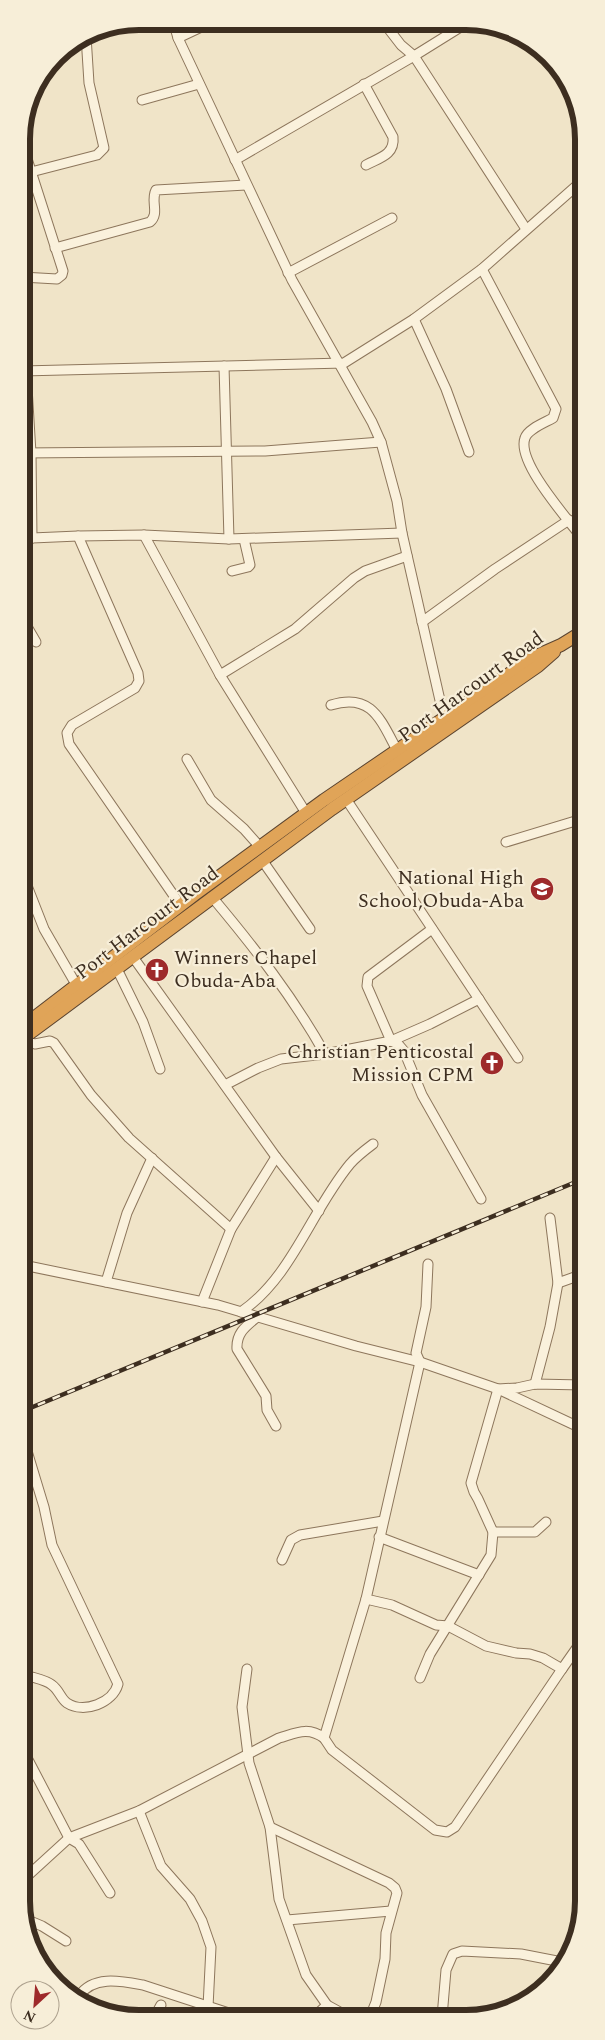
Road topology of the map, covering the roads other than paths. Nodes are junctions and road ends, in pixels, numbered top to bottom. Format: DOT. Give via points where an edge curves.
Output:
graph roads {
  1 [pos="175,30"];
  2 [pos="195,30"];
  3 [pos="390,30"];
  4 [pos="456,30"];
  5 [pos="178,38"];
  6 [pos="86,43"];
  7 [pos="414,56"];
  8 [pos="200,84"];
  9 [pos="364,84"];
  10 [pos="142,100"];
  11 [pos="235,160"];
  12 [pos="366,165"];
  13 [pos="30,168"];
  14 [pos="31,172"];
  15 [pos="246,184"];
  16 [pos="575,187"];
  17 [pos="392,218"];
  18 [pos="526,228"];
  19 [pos="55,248"];
  20 [pos="482,269"];
  21 [pos="288,273"];
  22 [pos="30,278"];
  23 [pos="414,319"];
  24 [pos="339,364"];
  25 [pos="224,366"];
  26 [pos="30,371"];
  27 [pos="381,442"];
  28 [pos="227,450"];
  29 [pos="469,452"];
  30 [pos="30,453"];
  31 [pos="30,510"];
  32 [pos="569,520"];
  33 [pos="575,528"];
  34 [pos="402,533"];
  35 [pos="144,535"];
  36 [pos="78,536"];
  37 [pos="32,538"];
  38 [pos="244,539"];
  39 [pos="230,540"];
  40 [pos="407,556"];
  41 [pos="232,571"];
  42 [pos="422,622"];
  43 [pos="30,632"];
  44 [pos="575,640"];
  45 [pos="36,642"];
  46 [pos="561,645"];
  47 [pos="220,675"];
  48 [pos="331,705"];
  49 [pos="444,718"];
  50 [pos="397,750"];
  51 [pos="187,759"];
  52 [pos="346,799"];
  53 [pos="306,813"];
  54 [pos="575,821"];
  55 [pos="506,842"];
  56 [pos="261,854"];
  57 [pos="30,894"];
  58 [pos="212,897"];
  59 [pos="181,906"];
  60 [pos="310,929"];
  61 [pos="432,929"];
  62 [pos="133,957"];
  63 [pos="117,969"];
  64 [pos="77,986"];
  65 [pos="479,999"];
  66 [pos="30,1028"];
  67 [pos="30,1029"];
  68 [pos="392,1041"];
  69 [pos="30,1043"];
  70 [pos="325,1054"];
  71 [pos="518,1058"];
  72 [pos="160,1069"];
  73 [pos="225,1085"];
  74 [pos="373,1144"];
  75 [pos="152,1158"];
  76 [pos="276,1158"];
  77 [pos="481,1199"];
  78 [pos="319,1211"];
  79 [pos="550,1218"];
  80 [pos="231,1229"];
  81 [pos="428,1264"];
  82 [pos="30,1266"];
  83 [pos="575,1277"];
  84 [pos="106,1282"];
  85 [pos="558,1283"];
  86 [pos="202,1302"];
  87 [pos="241,1312"];
  88 [pos="257,1317"];
  89 [pos="420,1362"];
  90 [pos="534,1384"];
  91 [pos="575,1385"];
  92 [pos="498,1389"];
  93 [pos="575,1425"];
  94 [pos="276,1426"];
  95 [pos="30,1461"];
  96 [pos="383,1521"];
  97 [pos="546,1522"];
  98 [pos="493,1532"];
  99 [pos="379,1537"];
  100 [pos="282,1560"];
  101 [pos="479,1575"];
  102 [pos="366,1599"];
  103 [pos="448,1626"];
  104 [pos="575,1650"];
  105 [pos="247,1669"];
  106 [pos="562,1669"];
  107 [pos="30,1677"];
  108 [pos="420,1678"];
  109 [pos="324,1738"];
  110 [pos="249,1754"];
  111 [pos="30,1768"];
  112 [pos="139,1812"];
  113 [pos="270,1827"];
  114 [pos="69,1838"];
  115 [pos="30,1874"];
  116 [pos="110,1893"];
  117 [pos="391,1911"];
  118 [pos="287,1920"];
  119 [pos="32,1922"];
  120 [pos="66,1941"];
  121 [pos="557,1961"];
  122 [pos="81,1993"];
  123 [pos="162,2005"];
  124 [pos="327,2005"];
  125 [pos="208,2007"];
  126 [pos="159,2010"];
  127 [pos="218,2010"];
  128 [pos="322,2010"];
  129 [pos="336,2010"];
  130 [pos="373,2010"];
  131 [pos="443,2010"];
  1 -- 5 [label="street"];
  2 -- 5 [label="street"];
  3 -- 7 [label="street"];
  4 -- 7 [label="street"];
  5 -- 8 [label="street"];
  6 -- 14 [label="street" via="89,83 104,148 97,155"];
  7 -- 9 [label="street"];
  7 -- 18 [label="street"];
  8 -- 10 [label="street"];
  8 -- 11 [label="street"];
  9 -- 11 [label="street"];
  9 -- 12 [label="street" via="394,144 387,154"];
  11 -- 15 [label="street"];
  13 -- 14 [label="street"];
  14 -- 19 [label="street"];
  15 -- 19 [label="street" via="156,190 153,194 155,214 150,222"];
  15 -- 21 [label="street"];
  16 -- 18 [label="street"];
  17 -- 21 [label="street"];
  18 -- 20 [label="street"];
  19 -- 22 [label="street" via="63,271 60,278"];
  20 -- 23 [label="street"];
  20 -- 32 [label="street" via="556,409 553,418 530,431 524,445 530,466 544,490"];
  21 -- 24 [label="street"];
  23 -- 24 [label="street" via="348,362"];
  23 -- 29 [label="street" via="446,389"];
  24 -- 25 [label="street"];
  24 -- 27 [label="street"];
  25 -- 26 [label="street"];
  25 -- 28 [label="street"];
  27 -- 28 [label="street" via="264,451"];
  27 -- 34 [label="street"];
  28 -- 30 [label="street"];
  28 -- 39 [label="street"];
  31 -- 37 [label="street"];
  32 -- 33 [label="street"];
  32 -- 42 [label="street"];
  34 -- 38 [label="street"];
  34 -- 40 [label="street"];
  35 -- 36 [label="street"];
  35 -- 39 [label="street"];
  35 -- 47 [label="street"];
  36 -- 37 [label="street"];
  36 -- 59 [label="street" via="138,673 138,680 134,688 72,725 67,733 70,744"];
  38 -- 39 [label="street"];
  38 -- 41 [label="street" via="250,566"];
  40 -- 42 [label="street"];
  40 -- 47 [label="street" via="354,578 295,629"];
  42 -- 49 [label="street"];
  43 -- 45 [label="street"];
  44 -- 46 [label="highway"];
  46 -- 49 [label="highway, Port Harcourt Road" via="534,658"];
  46 -- 52 [label="highway, Port Harcourt Road" via="538,666"];
  47 -- 53 [label="street"];
  48 -- 50 [label="street" via="350,702 372,709"];
  49 -- 50 [label="highway, Port Harcourt Road"];
  50 -- 53 [label="highway, Port Harcourt Road"];
  51 -- 56 [label="street" via="211,800 244,829"];
  52 -- 56 [label="highway, Port Harcourt Road"];
  52 -- 61 [label="street"];
  53 -- 56 [label="highway, Port Harcourt Road"];
  54 -- 55 [label="street"];
  56 -- 58 [label="highway, Port Harcourt Road"];
  56 -- 59 [label="highway, Port Harcourt Road"];
  56 -- 60 [label="street"];
  57 -- 64 [label="street" via="44,929"];
  58 -- 62 [label="highway, Port Harcourt Road"];
  58 -- 70 [label="street" via="257,950 303,1015"];
  59 -- 64 [label="highway, Port Harcourt Road"];
  61 -- 65 [label="street"];
  61 -- 68 [label="street" via="366,980"];
  62 -- 63 [label="highway, Port Harcourt Road"];
  62 -- 73 [label="street"];
  63 -- 67 [label="highway, Port Harcourt Road"];
  63 -- 72 [label="street" via="143,1022"];
  64 -- 66 [label="highway, Port Harcourt Road"];
  65 -- 68 [label="street"];
  65 -- 71 [label="street"];
  68 -- 70 [label="street"];
  68 -- 77 [label="street" via="404,1051 422,1095"];
  69 -- 75 [label="street" via="54,1043 91,1095 129,1138"];
  70 -- 73 [label="street" via="269,1063"];
  73 -- 76 [label="street"];
  74 -- 78 [label="street" via="349,1165"];
  75 -- 80 [label="street"];
  75 -- 84 [label="street" via="127,1213"];
  76 -- 78 [label="street"];
  76 -- 80 [label="street"];
  78 -- 87 [label="street" via="278,1275 254,1304"];
  79 -- 85 [label="street"];
  80 -- 86 [label="street"];
  81 -- 89 [label="street" via="426,1307 416,1353"];
  82 -- 84 [label="street"];
  83 -- 85 [label="street"];
  84 -- 86 [label="street"];
  85 -- 90 [label="street"];
  86 -- 87 [label="street"];
  87 -- 88 [label="street"];
  88 -- 89 [label="street"];
  88 -- 94 [label="street" via="238,1336 236,1348 266,1396 268,1410"];
  89 -- 92 [label="street"];
  89 -- 96 [label="street"];
  90 -- 91 [label="street"];
  90 -- 92 [label="street"];
  92 -- 93 [label="street"];
  92 -- 98 [label="street" via="471,1483"];
  95 -- 107 [label="street" via="52,1545 118,1684 108,1701 95,1706 73,1706 65,1702 54,1686"];
  96 -- 99 [label="street"];
  96 -- 100 [label="street" via="300,1535 292,1540"];
  97 -- 98 [label="street" via="536,1532"];
  98 -- 101 [label="street" via="491,1555"];
  99 -- 101 [label="street"];
  99 -- 102 [label="street"];
  101 -- 103 [label="street"];
  102 -- 103 [label="street" via="392,1605 436,1625"];
  102 -- 109 [label="street"];
  103 -- 106 [label="street" via="486,1646 530,1654"];
  103 -- 108 [label="street" via="430,1654"];
  104 -- 106 [label="street"];
  105 -- 110 [label="street" via="242,1707"];
  106 -- 109 [label="street" via="455,1827 447,1832 436,1830 398,1802 332,1750"];
  109 -- 110 [label="street" via="312,1731 304,1731 279,1738"];
  110 -- 112 [label="street"];
  110 -- 113 [label="street"];
  111 -- 114 [label="street"];
  112 -- 114 [label="street"];
  112 -- 125 [label="street" via="161,1866 190,1899 202,1921 211,1947"];
  113 -- 117 [label="street" via="389,1883 397,1893"];
  113 -- 118 [label="street" via="280,1899"];
  114 -- 115 [label="street"];
  114 -- 116 [label="street" via="79,1844"];
  117 -- 118 [label="street"];
  117 -- 130 [label="street" via="386,1933 386,1959"];
  118 -- 124 [label="street" via="306,1976"];
  119 -- 120 [label="street"];
  121 -- 131 [label="street" via="521,1954 462,1951 453,1954 446,1970"];
  122 -- 125 [label="street" via="99,1982 127,1982"];
  123 -- 126 [label="street"];
  124 -- 128 [label="street"];
  124 -- 129 [label="street"];
  125 -- 127 [label="street"];
}
